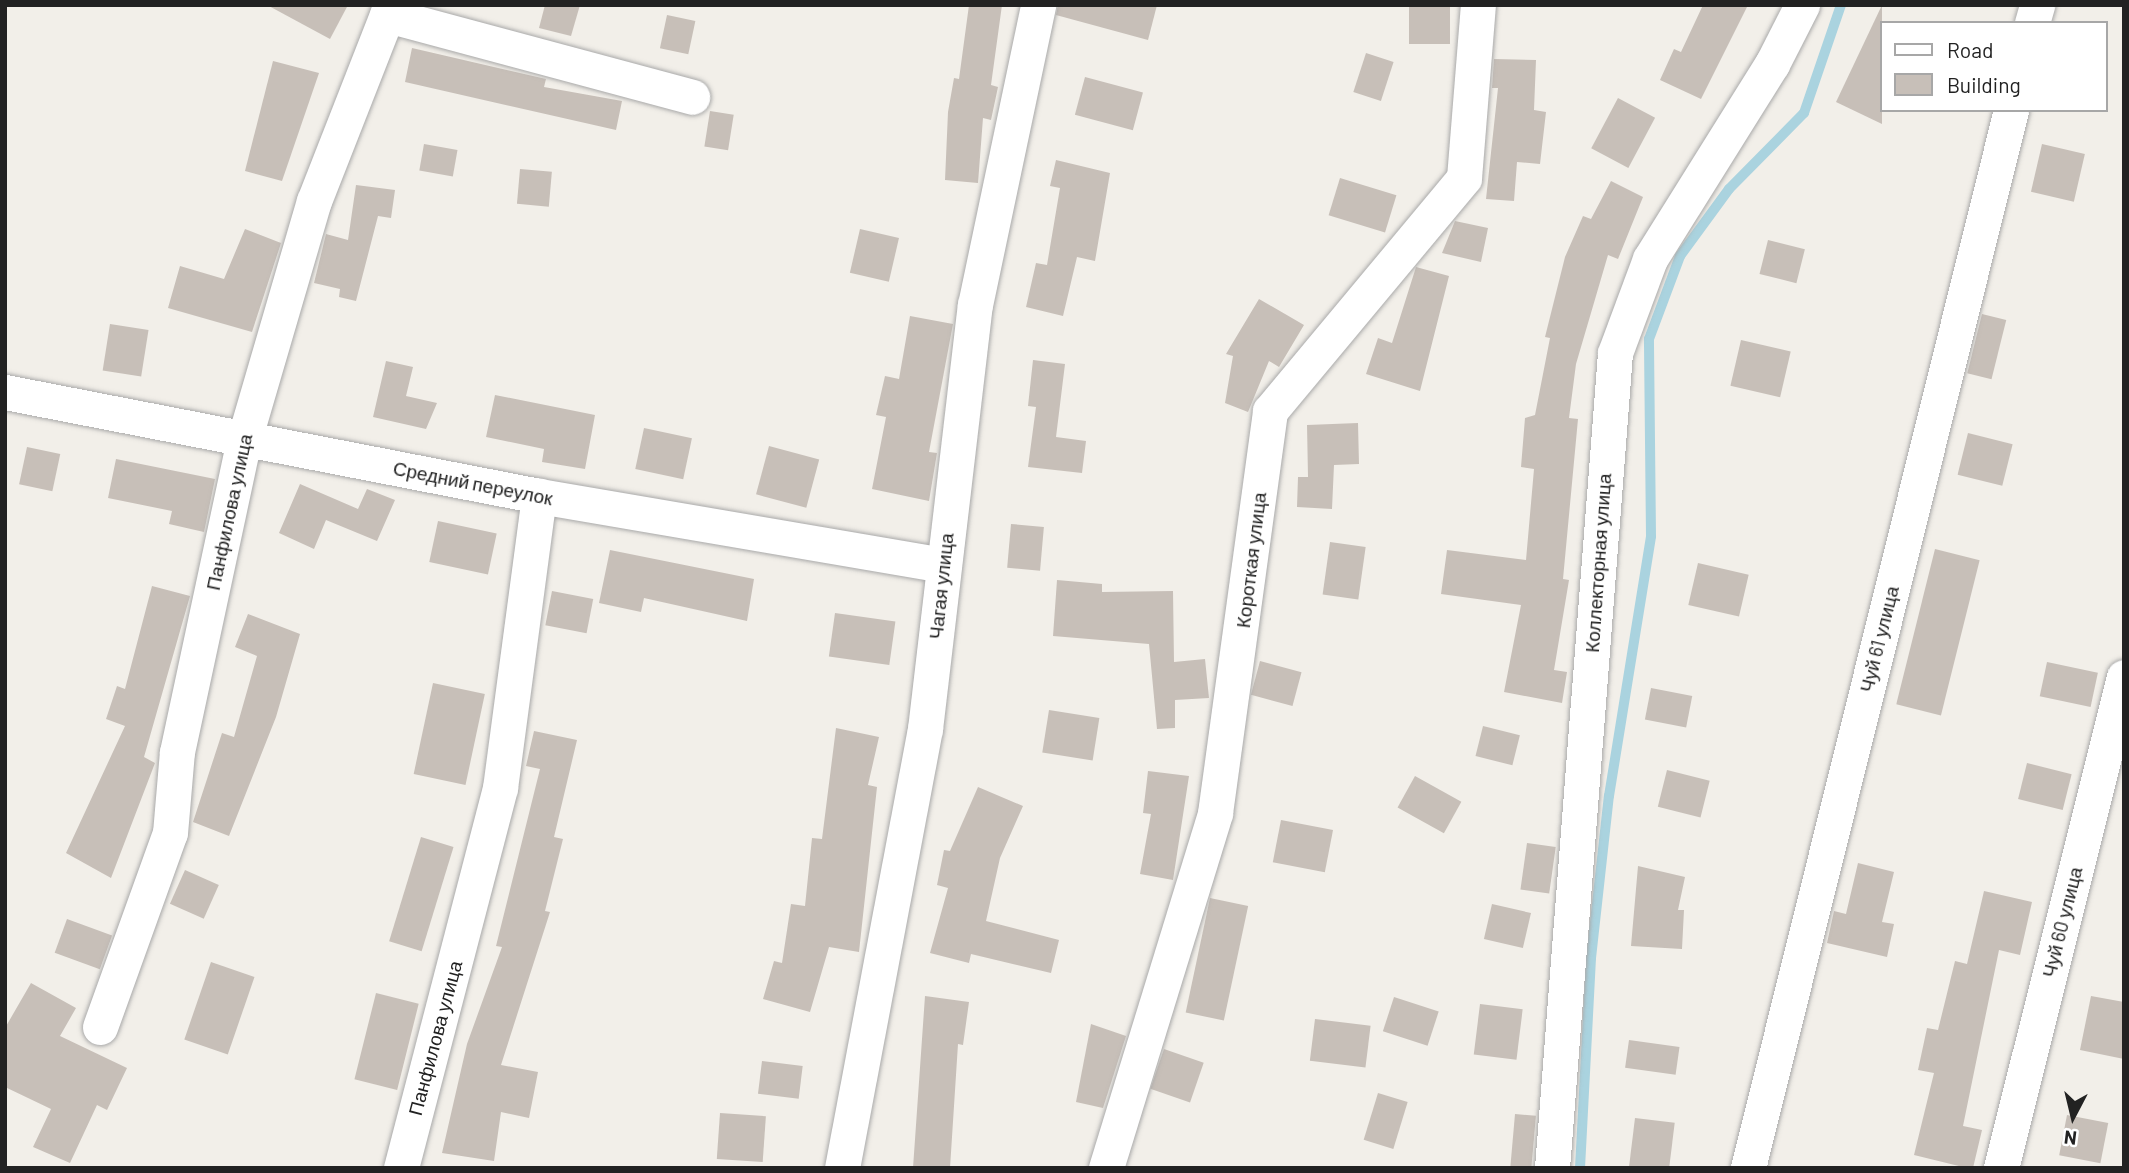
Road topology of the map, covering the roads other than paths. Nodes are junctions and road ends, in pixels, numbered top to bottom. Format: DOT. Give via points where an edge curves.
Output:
graph roads {
  1 [pos="1038,5"];
  2 [pos="1478,5"];
  3 [pos="1802,5"];
  4 [pos="389,10"];
  5 [pos="692,97"];
  6 [pos="2011,112"];
  7 [pos="5,392"];
  8 [pos="244,440"];
  9 [pos="539,496"];
  10 [pos="942,565"];
  11 [pos="2124,677"];
  12 [pos="100,1027"];
  13 [pos="401,1168"];
  14 [pos="842,1168"];
  15 [pos="1106,1168"];
  16 [pos="1552,1168"];
  17 [pos="1748,1168"];
  18 [pos="2001,1168"];
  1 -- 10 [label="street, Чагая улица" via="975,305"];
  2 -- 15 [label="street, Короткая улица" via="1464,178 1270,411 1215,813"];
  3 -- 16 [label="street, Коллекторная улица" via="1772,64 1650,259 1615,353"];
  4 -- 5 [label="street"];
  4 -- 8 [label="street, Панфилова улица" via="314,201"];
  6 -- 17 [label="street, Чуй 61 улица"];
  7 -- 8 [label="street, Средний переулок"];
  8 -- 9 [label="street, Средний переулок"];
  8 -- 12 [label="street, Панфилова улица" via="177,752 170,833"];
  9 -- 10 [label="street, Средний переулок"];
  9 -- 13 [label="street, Панфилова улица" via="500,788"];
  10 -- 14 [label="street, Чагая улица" via="926,729"];
  11 -- 18 [label="street, Чуй 60 улица"];
}
